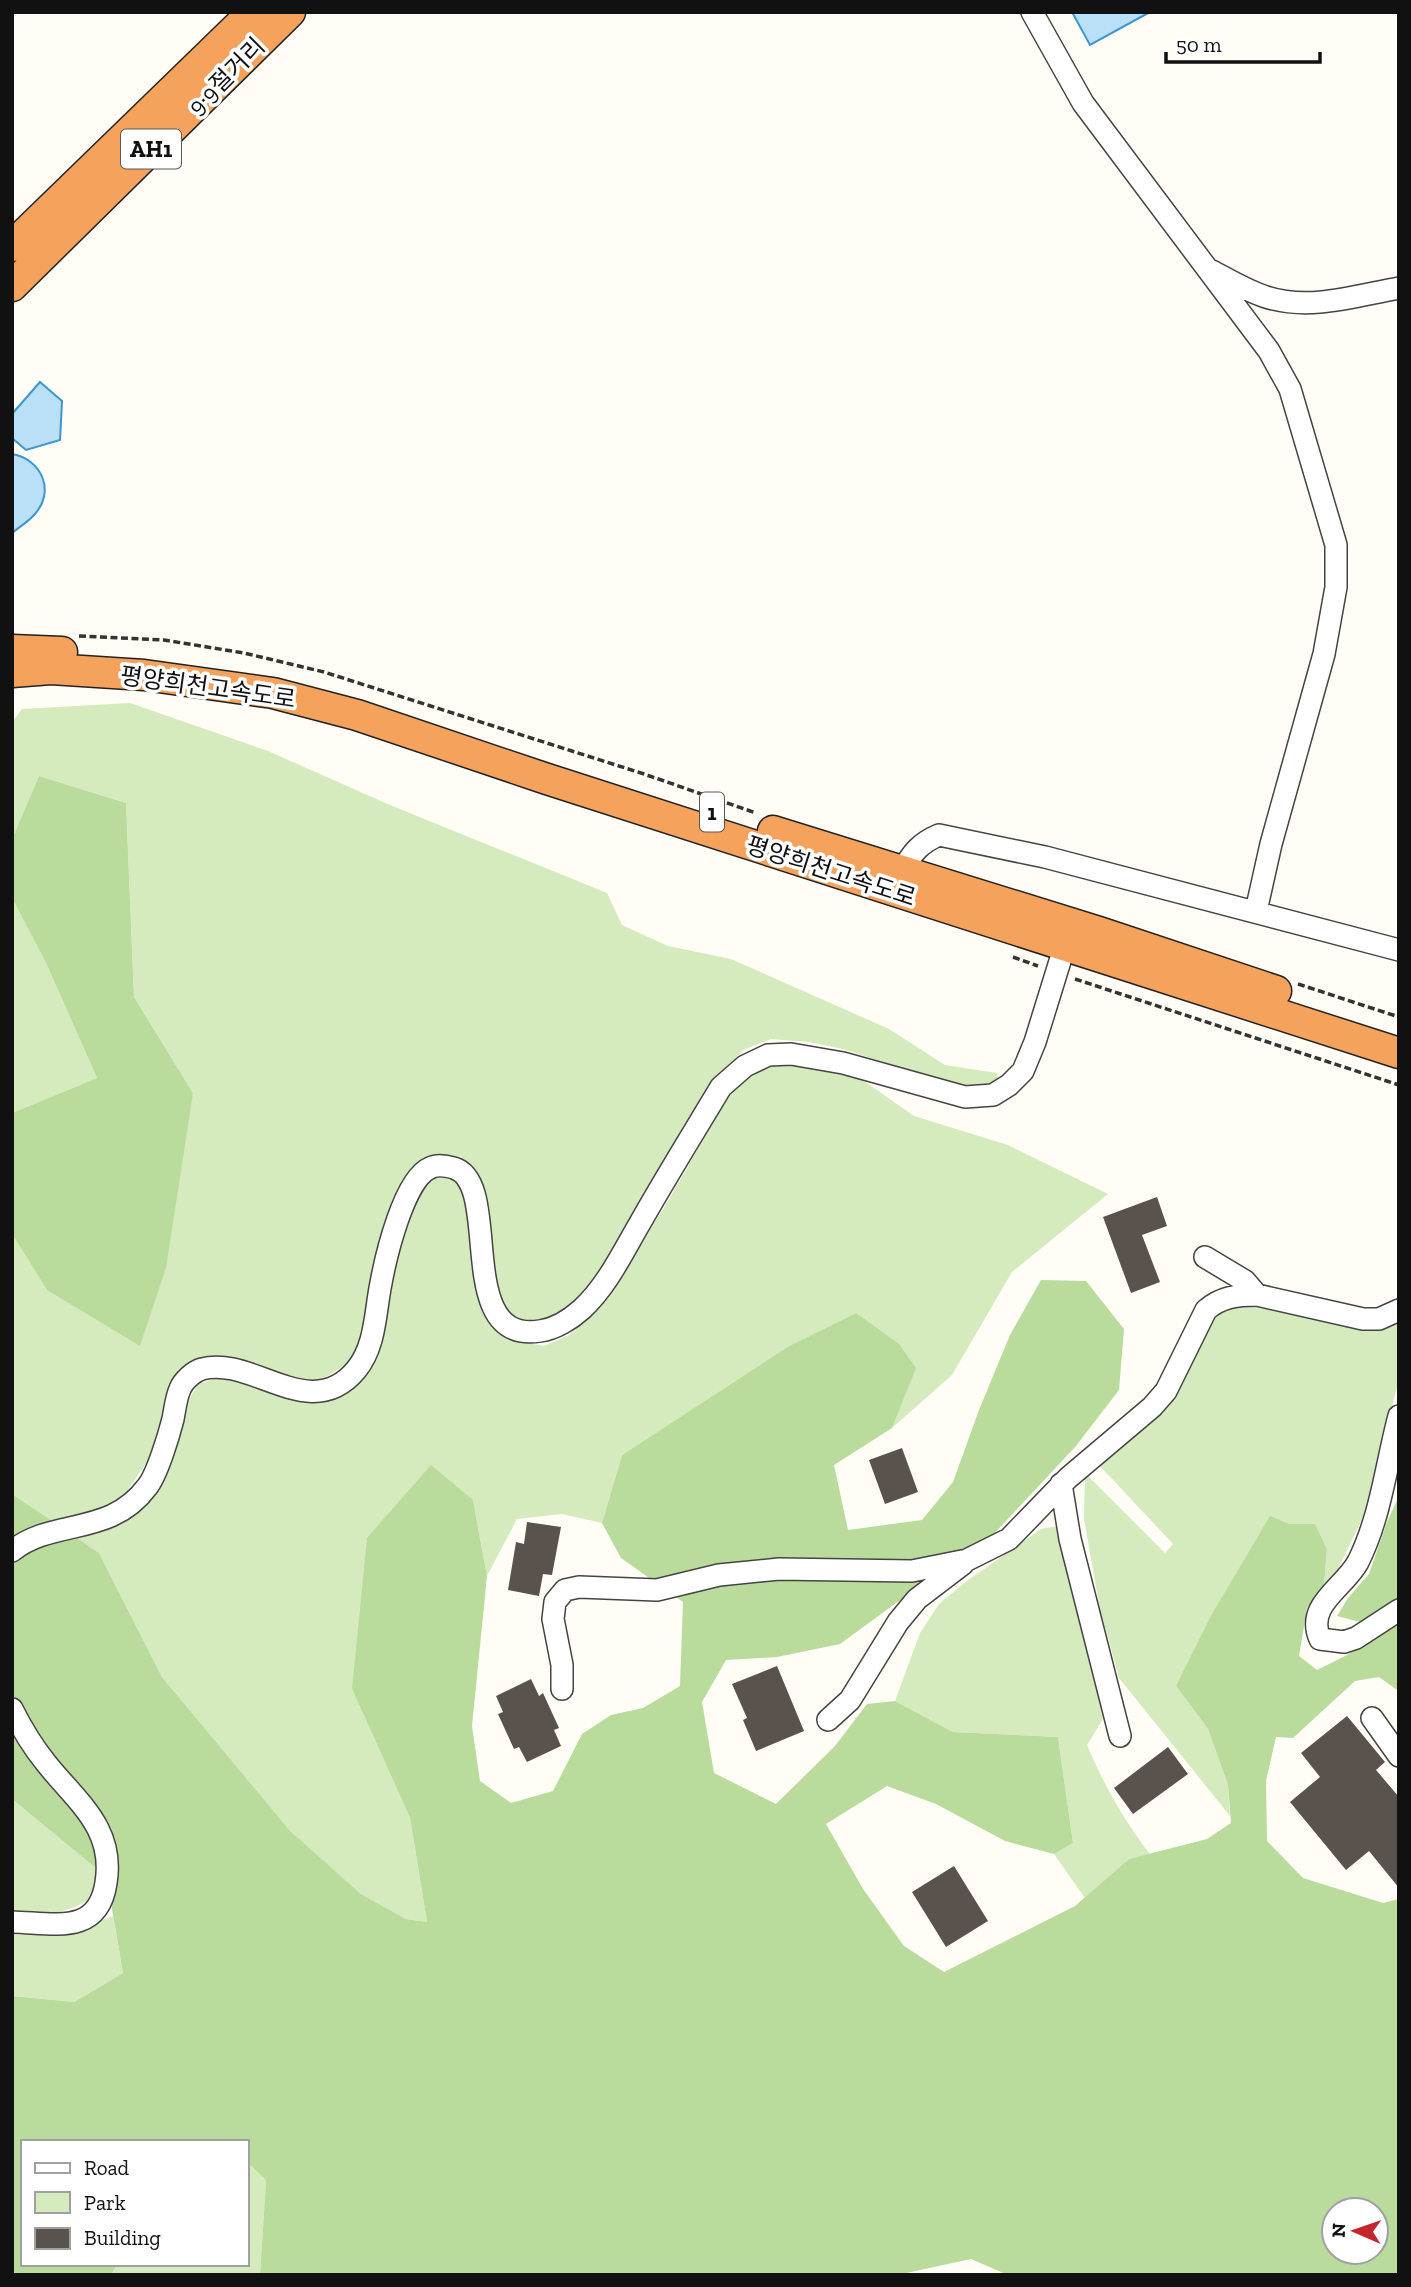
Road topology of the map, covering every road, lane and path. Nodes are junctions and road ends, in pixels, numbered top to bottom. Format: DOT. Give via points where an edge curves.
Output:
graph roads {
  1 [pos="253,12"];
  2 [pos="290,12"];
  3 [pos="1032,12"];
  4 [pos="12,246"];
  5 [pos="1207,269"];
  6 [pos="12,286"];
  7 [pos="1399,288"];
  8 [pos="68,635"];
  9 [pos="12,650"];
  10 [pos="12,672"];
  11 [pos="768,817"];
  12 [pos="902,871"];
  13 [pos="1255,911"];
  14 [pos="1065,945"];
  15 [pos="1399,950"];
  16 [pos="1002,954"];
  17 [pos="1040,967"];
  18 [pos="1065,975"];
  19 [pos="1294,983"];
  20 [pos="1399,1017"];
  21 [pos="1399,1032"];
  22 [pos="1399,1053"];
  23 [pos="1399,1085"];
  24 [pos="1205,1257"];
  25 [pos="1256,1295"];
  26 [pos="1399,1310"];
  27 [pos="1399,1416"];
  28 [pos="1061,1484"];
  29 [pos="12,1550"];
  30 [pos="967,1560"];
  31 [pos="1399,1610"];
  32 [pos="562,1689"];
  33 [pos="12,1709"];
  34 [pos="1372,1718"];
  35 [pos="828,1720"];
  36 [pos="1120,1735"];
  37 [pos="1399,1756"];
  38 [pos="12,1922"];
  1 -- 4 [label="highway, 9·9절거리 / AH1"];
  2 -- 6 [label="highway, 9·9절거리 / AH1"];
  3 -- 5 [label="street" via="1083,103"];
  5 -- 7 [label="street" via="1264,297 1294,303 1336,301"];
  5 -- 13 [label="street" via="1269,351 1290,389 1336,545 1336,587 1324,654"];
  8 -- 11 [label="path" via="164,640 324,672"];
  9 -- 12 [label="highway, 평양희천고속도로 / 1" via="107,653 277,677"];
  10 -- 14 [label="highway, 평양희천고속도로 / 1" via="51,669 145,675 273,692 357,715"];
  12 -- 13 [label="street" via="916,848 939,835"];
  12 -- 21 [label="highway, 평양희천고속도로 / 1"];
  13 -- 15 [label="street"];
  14 -- 22 [label="highway, 평양희천고속도로 / 1"];
  14 -- 29 [label="street" via="1023,1071 993,1095 965,1097 843,1063 791,1054 768,1055 745,1066 721,1087 608,1276 583,1308 557,1327 522,1332 494,1311 472,1185 461,1170 430,1167 404,1199 381,1282 372,1340 356,1370 335,1387 314,1391 292,1389 240,1370 205,1368 195,1372 180,1387 149,1485 133,1503 98,1522 44,1535"];
  16 -- 17 [label="path"];
  18 -- 23 [label="path"];
  19 -- 20 [label="path"];
  24 -- 25 [label="street" via="1245,1281"];
  25 -- 26 [label="street" via="1363,1319 1379,1319"];
  25 -- 28 [label="street" via="1217,1300 1206,1310 1166,1391 1153,1407"];
  27 -- 31 [label="street" via="1380,1506 1357,1564 1322,1605 1315,1628 1320,1639 1344,1642"];
  28 -- 30 [label="street" via="1009,1539"];
  28 -- 36 [label="street" via="1070,1539"];
  30 -- 32 [label="street" via="912,1571 779,1569 719,1575 657,1590 565,1590 555,1602 553,1619"];
  30 -- 35 [label="street" via="917,1600 898,1622 850,1700"];
  33 -- 38 [label="street" via="45,1762 95,1822 107,1852 108,1873 97,1911 81,1922"];
  34 -- 37 [label="street"];
}
